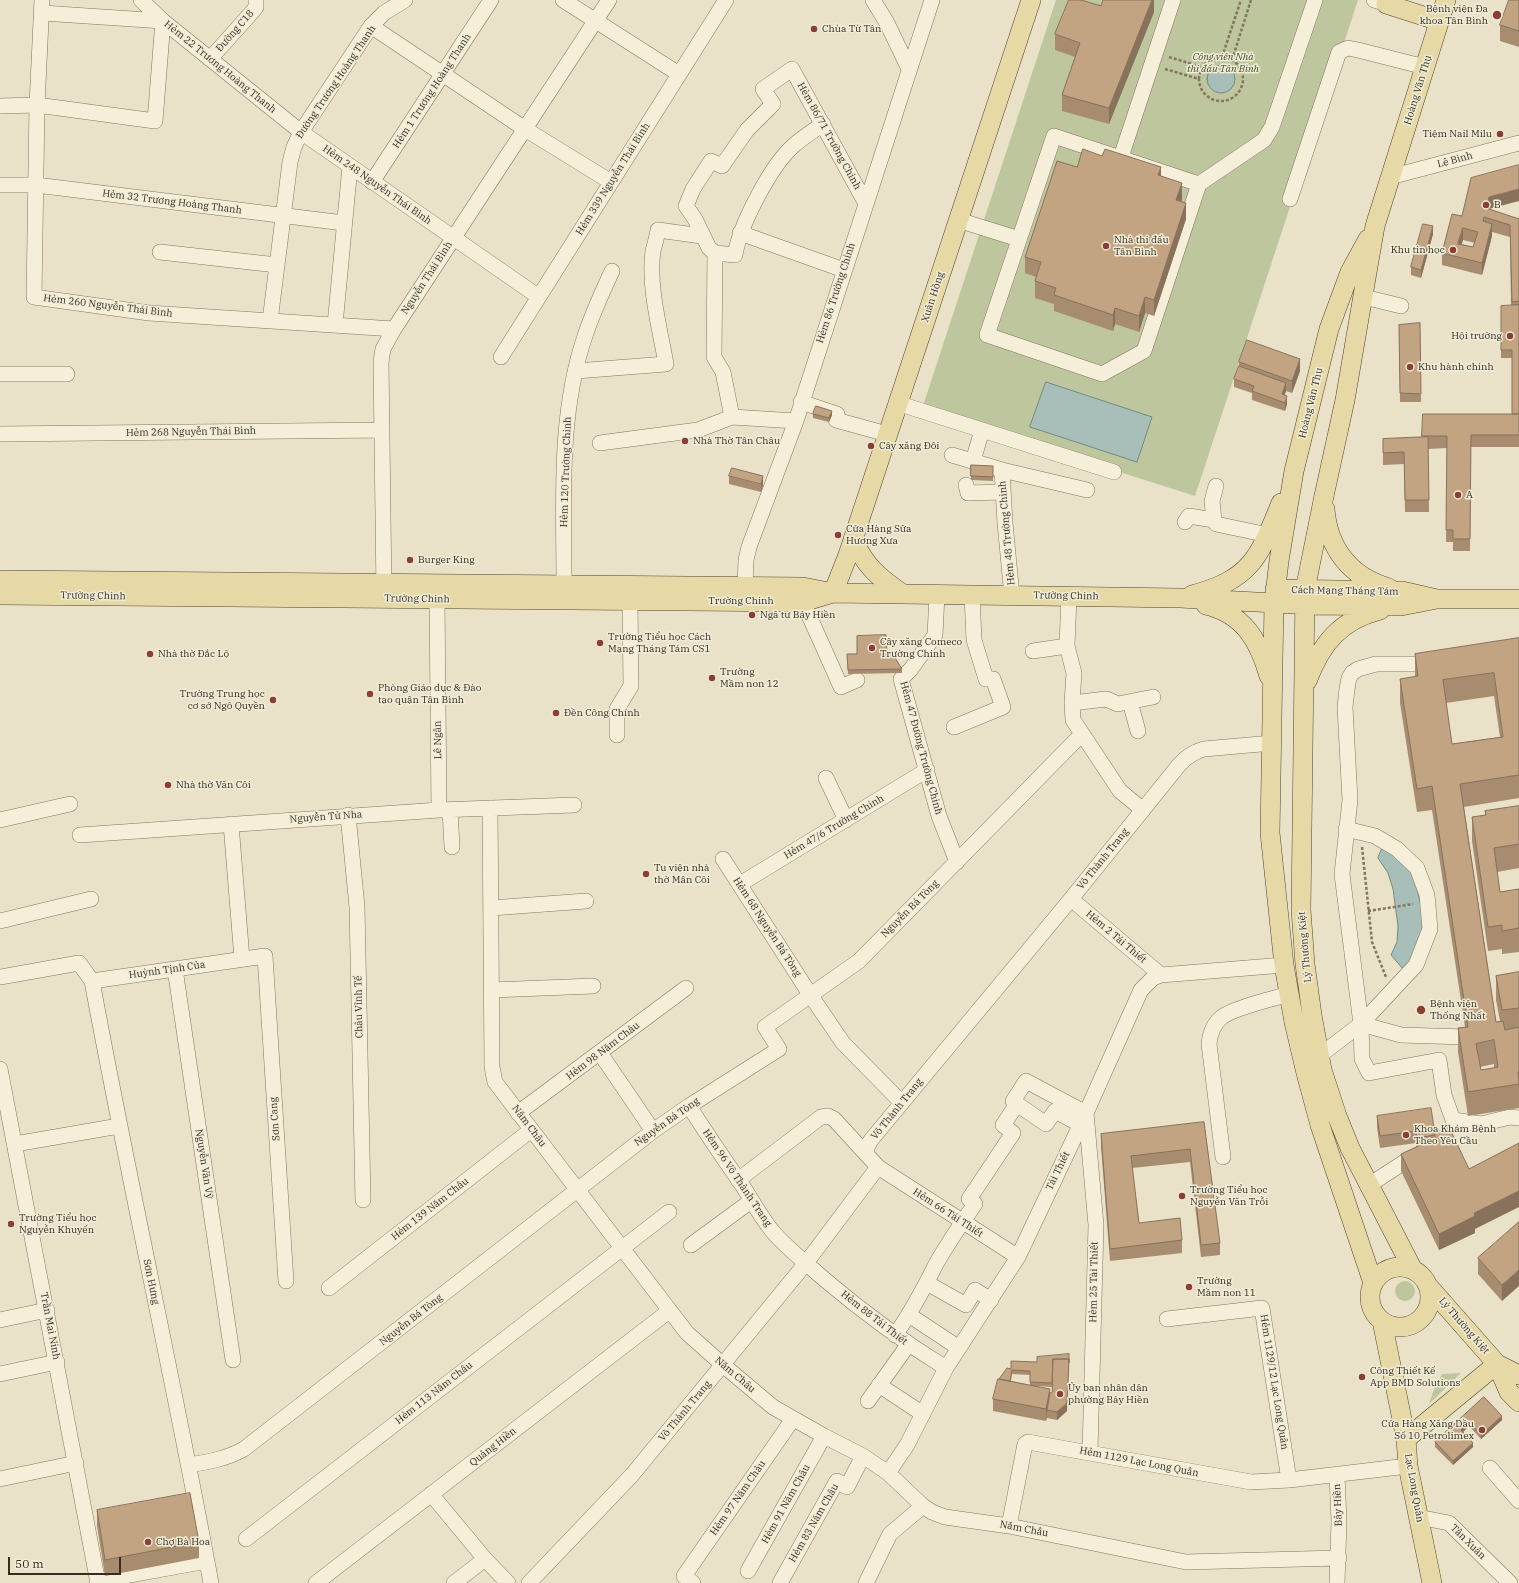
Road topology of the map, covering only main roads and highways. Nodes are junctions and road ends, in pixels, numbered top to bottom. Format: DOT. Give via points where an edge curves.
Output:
graph roads {
  1 [pos="1031,0"];
  2 [pos="1446,0"];
  3 [pos="1382,1"];
  4 [pos="1439,21"];
  5 [pos="1375,226"];
  6 [pos="1294,471"];
  7 [pos="1324,496"];
  8 [pos="853,539"];
  9 [pos="0,580"];
  10 [pos="384,591"];
  11 [pos="630,593"];
  12 [pos="833,594"];
  13 [pos="903,594"];
  14 [pos="0,595"];
  15 [pos="1275,596"];
  16 [pos="1304,597"];
  17 [pos="1180,598"];
  18 [pos="1401,599"];
  19 [pos="1519,599"];
  20 [pos="1274,658"];
  21 [pos="1304,659"];
  22 [pos="1304,688"];
  23 [pos="1273,699"];
  24 [pos="1412,1268"];
  25 [pos="1373,1283"];
  26 [pos="1430,1288"];
  27 [pos="1382,1321"];
  28 [pos="1497,1364"];
  29 [pos="1519,1375"];
  30 [pos="1519,1402"];
  31 [pos="1406,1439"];
  32 [pos="1432,1583"];
  1 -- 8 [label="main road, Xuân Hồng"];
  2 -- 4 [label="main road, Hoàng Văn Thụ"];
  3 -- 4 [label="main road"];
  4 -- 5 [label="main road, Hoàng Văn Thụ"];
  5 -- 6 [label="main road, Hoàng Văn Thụ" via="1350,272 1329,329"];
  5 -- 7 [label="main road, Hoàng Văn Thụ" via="1345,400"];
  6 -- 15 [label="main road, Hoàng Văn Thụ"];
  6 -- 17 [label="main road" via="1268,535 1252,563 1242,574 1228,583"];
  7 -- 16 [label="main road, Hoàng Văn Thụ"];
  7 -- 18 [label="main road" via="1327,522 1336,550 1345,562 1367,579"];
  8 -- 12 [label="main road, Xuân Hồng"];
  8 -- 13 [label="main road" via="871,570"];
  9 -- 10 [label="main road, Trường Chinh"];
  10 -- 11 [label="main road, Trường Chinh" via="437,599"];
  10 -- 11 [label="main road, Trường Chinh" via="564,584"];
  10 -- 14 [label="main road, Trường Chinh"];
  11 -- 12 [label="main road, Trường Chinh" via="745,586 803,587"];
  11 -- 12 [label="main road, Trường Chinh" via="803,602"];
  12 -- 13 [label="main road, Trường Chinh"];
  13 -- 17 [label="main road, Trường Chinh"];
  15 -- 16 [label="main road, Cách Mạng Tháng Tám"];
  15 -- 17 [label="main road, Trường Chinh"];
  15 -- 20 [label="main road"];
  16 -- 18 [label="main road, Cách Mạng Tháng Tám"];
  16 -- 21 [label="main road, Lý Thường Kiệt"];
  17 -- 23 [label="main road" via="1226,611 1245,627 1263,659"];
  18 -- 19 [label="main road, Cách Mạng Tháng Tám"];
  18 -- 22 [label="main road" via="1340,628 1320,652"];
  20 -- 21 [label="main road"];
  20 -- 23 [label="main road"];
  21 -- 22 [label="main road, Lý Thường Kiệt"];
  22 -- 24 [label="main road, Lý Thường Kiệt" via="1301,910 1308,986 1319,1056 1337,1116 1350,1148"];
  23 -- 25 [label="main road, Lý Thường Kiệt" via="1270,833 1284,965 1294,1022 1320,1125"];
  24 -- 25 [label="main road" via="1403,1266 1386,1270"];
  24 -- 26 [label="main road" via="1420,1273"];
  25 -- 27 [label="main road" via="1370,1302 1374,1313"];
  26 -- 27 [label="main road" via="1428,1310 1418,1322 1395,1327"];
  26 -- 28 [label="main road, Lý Thường Kiệt"];
  27 -- 31 [label="main road, Lạc Long Quân"];
  28 -- 29 [label="main road, Lý Thường Kiệt"];
  28 -- 30 [label="main road, Lý Thường Kiệt" via="1509,1392"];
  28 -- 31 [label="main road"];
  31 -- 32 [label="main road, Lạc Long Quân" via="1408,1466"];
}
